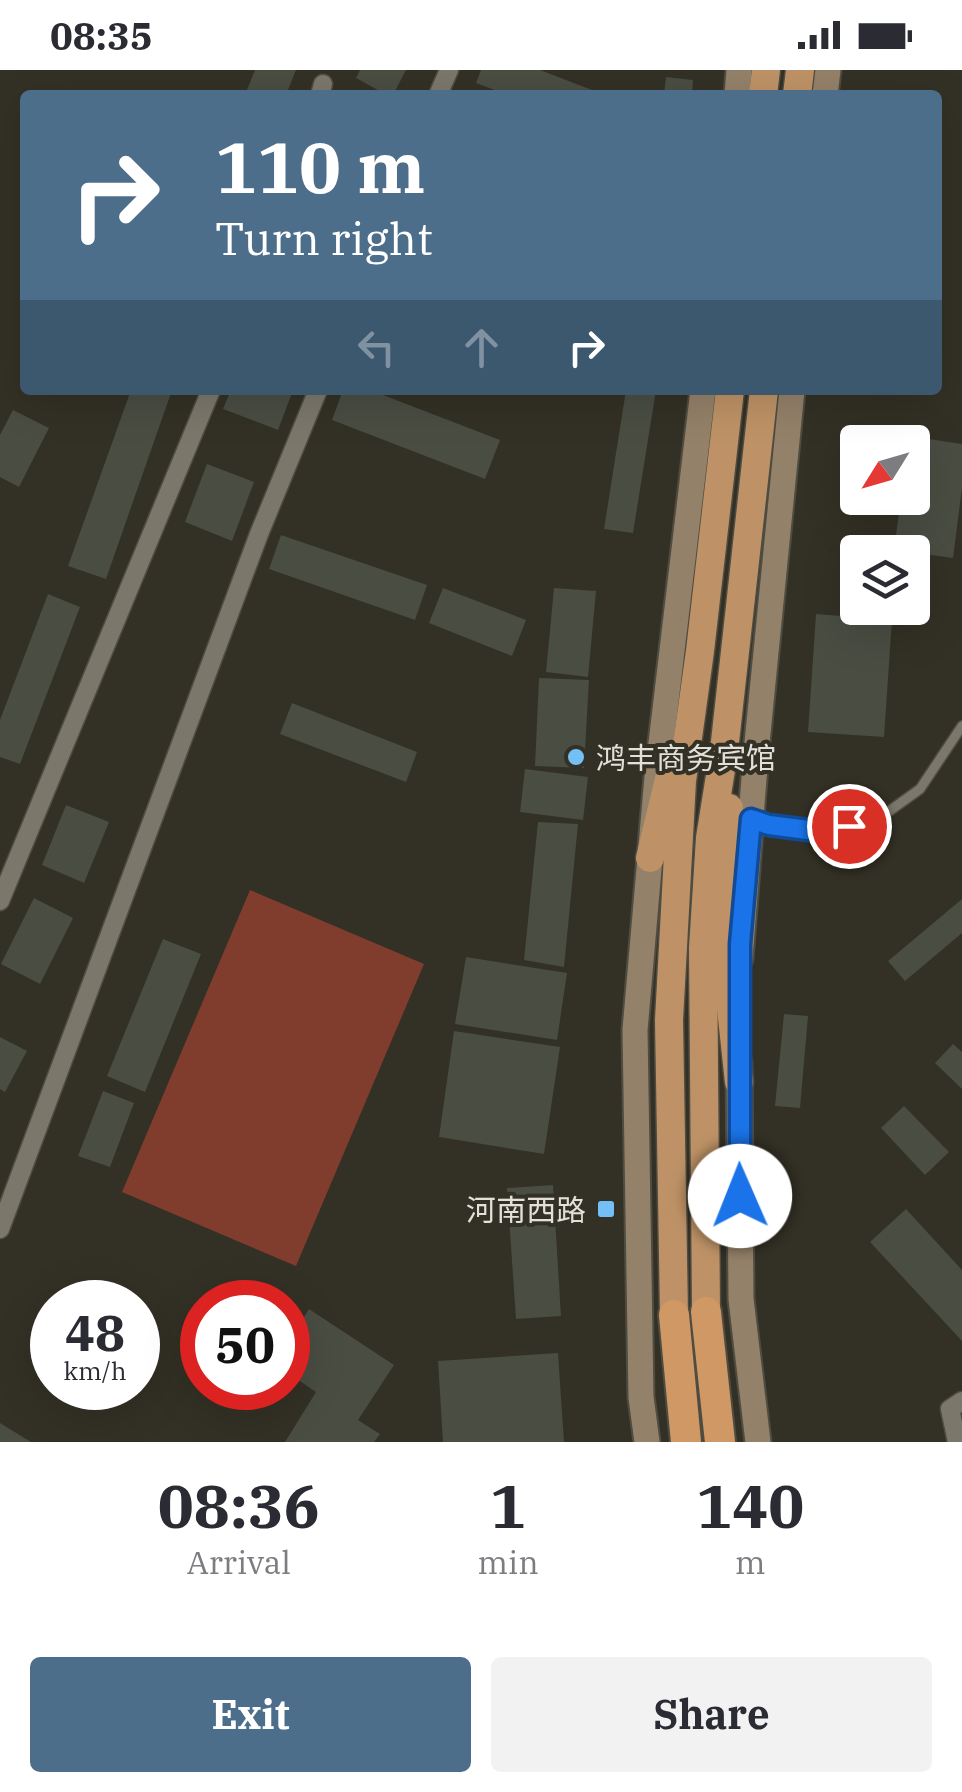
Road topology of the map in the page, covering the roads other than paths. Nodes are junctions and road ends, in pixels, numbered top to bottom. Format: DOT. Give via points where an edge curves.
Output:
graph roads {
  1 [pos="209,395"];
  2 [pos="316,395"];
  3 [pos="702,395"];
  4 [pos="729,395"];
  5 [pos="763,395"];
  6 [pos="791,395"];
  7 [pos="700,651"];
  8 [pos="962,726"];
  9 [pos="724,752"];
  10 [pos="740,815"];
  11 [pos="650,858"];
  12 [pos="0,901"];
  13 [pos="739,1082"];
  14 [pos="0,1228"];
  15 [pos="706,1312"];
  16 [pos="674,1315"];
  17 [pos="962,1401"];
  18 [pos="647,1442"];
  19 [pos="686,1442"];
  20 [pos="720,1442"];
  21 [pos="758,1442"];
  22 [pos="957,1442"];
  1 -- 12 [label="street"];
  2 -- 14 [label="street"];
  3 -- 11 [label="main road"];
  4 -- 7 [label="highway"];
  5 -- 9 [label="highway"];
  6 -- 10 [label="main road"];
  7 -- 11 [label="highway"];
  7 -- 16 [label="highway" via="682,781 669,1020"];
  8 -- 10 [label="lane" via="920,789 874,822 824,832"];
  9 -- 10 [label="highway"];
  9 -- 15 [label="highway" via="703,948"];
  10 -- 13 [label="highway" via="728,981"];
  11 -- 18 [label="main road" via="635,1030"];
  13 -- 21 [label="main road" via="742,1299"];
  15 -- 20 [label="highway"];
  16 -- 19 [label="highway"];
  17 -- 22 [label="street" via="950,1409"];
}
